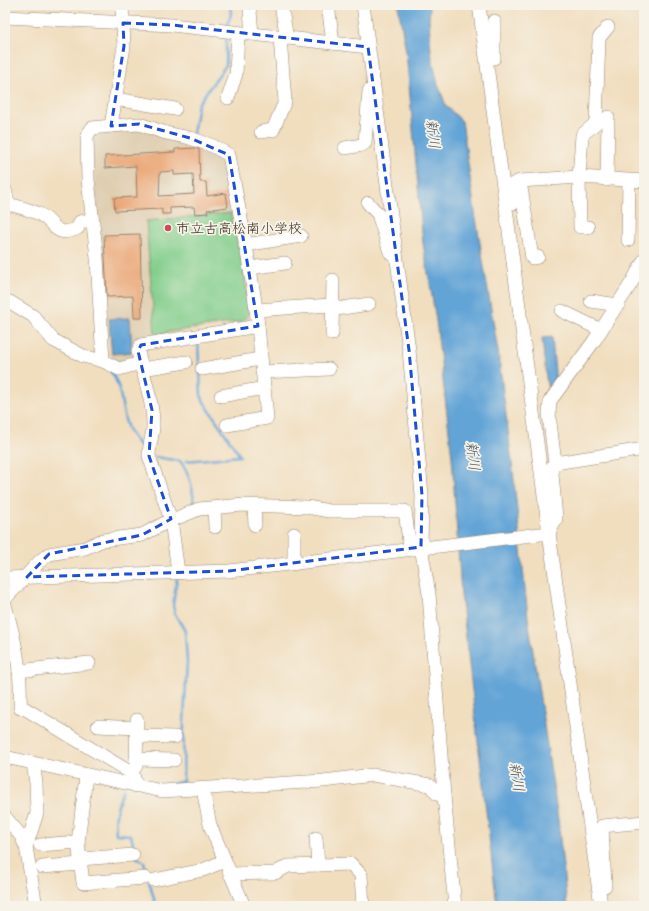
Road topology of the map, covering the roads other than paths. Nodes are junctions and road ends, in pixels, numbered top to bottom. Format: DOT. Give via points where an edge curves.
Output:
graph roads {
  1 [pos="122,5"];
  2 [pos="281,5"];
  3 [pos="328,5"];
  4 [pos="363,5"];
  5 [pos="479,5"];
  6 [pos="250,12"];
  7 [pos="5,17"];
  8 [pos="494,21"];
  9 [pos="124,23"];
  10 [pos="608,27"];
  11 [pos="238,33"];
  12 [pos="252,34"];
  13 [pos="284,37"];
  14 [pos="333,43"];
  15 [pos="368,47"];
  16 [pos="374,84"];
  17 [pos="491,95"];
  18 [pos="228,98"];
  19 [pos="115,99"];
  20 [pos="175,109"];
  21 [pos="608,117"];
  22 [pos="111,126"];
  23 [pos="261,132"];
  24 [pos="345,148"];
  25 [pos="579,177"];
  26 [pos="607,180"];
  27 [pos="520,181"];
  28 [pos="629,181"];
  29 [pos="644,181"];
  30 [pos="5,189"];
  31 [pos="368,203"];
  32 [pos="7,206"];
  33 [pos="91,220"];
  34 [pos="588,227"];
  35 [pos="300,236"];
  36 [pos="628,240"];
  37 [pos="246,245"];
  38 [pos="538,257"];
  39 [pos="514,259"];
  40 [pos="644,260"];
  41 [pos="398,261"];
  42 [pos="285,263"];
  43 [pos="250,268"];
  44 [pos="333,280"];
  45 [pos="591,301"];
  46 [pos="5,304"];
  47 [pos="369,304"];
  48 [pos="618,304"];
  49 [pos="334,307"];
  50 [pos="256,310"];
  51 [pos="562,311"];
  52 [pos="258,326"];
  53 [pos="601,330"];
  54 [pos="332,334"];
  55 [pos="103,361"];
  56 [pos="186,362"];
  57 [pos="142,366"];
  58 [pos="261,366"];
  59 [pos="330,368"];
  60 [pos="202,370"];
  61 [pos="264,388"];
  62 [pos="222,396"];
  63 [pos="227,425"];
  64 [pos="644,449"];
  65 [pos="556,463"];
  66 [pos="254,506"];
  67 [pos="214,508"];
  68 [pos="172,520"];
  69 [pos="255,525"];
  70 [pos="215,527"];
  71 [pos="548,533"];
  72 [pos="294,534"];
  73 [pos="416,548"];
  74 [pos="294,564"];
  75 [pos="178,572"];
  76 [pos="27,577"];
  77 [pos="5,578"];
  78 [pos="5,599"];
  79 [pos="5,605"];
  80 [pos="89,663"];
  81 [pos="19,671"];
  82 [pos="98,726"];
  83 [pos="136,728"];
  84 [pos="175,737"];
  85 [pos="5,757"];
  86 [pos="136,759"];
  87 [pos="174,760"];
  88 [pos="33,763"];
  89 [pos="131,773"];
  90 [pos="86,776"];
  91 [pos="136,786"];
  92 [pos="203,790"];
  93 [pos="444,796"];
  94 [pos="5,817"];
  95 [pos="644,822"];
  96 [pos="316,838"];
  97 [pos="78,842"];
  98 [pos="40,845"];
  99 [pos="26,847"];
  100 [pos="133,855"];
  101 [pos="224,861"];
  102 [pos="81,862"];
  103 [pos="318,865"];
  104 [pos="42,867"];
  105 [pos="230,874"];
  106 [pos="602,901"];
  107 [pos="36,906"];
  108 [pos="244,906"];
  109 [pos="363,906"];
  110 [pos="455,906"];
  1 -- 9 [label="street"];
  2 -- 13 [label="street"];
  3 -- 14 [label="street"];
  4 -- 15 [label="street"];
  5 -- 17 [label="street"];
  6 -- 12 [label="street"];
  7 -- 9 [label="street"];
  8 -- 17 [label="street" via="496,83"];
  9 -- 11 [label="street" via="172,25"];
  9 -- 19 [label="street" via="124,46"];
  10 -- 25 [label="street" via="599,38 596,123 582,135"];
  11 -- 12 [label="street"];
  11 -- 18 [label="street" via="236,74"];
  12 -- 13 [label="street"];
  13 -- 14 [label="street"];
  13 -- 23 [label="street" via="285,101 273,130"];
  14 -- 15 [label="street"];
  15 -- 16 [label="street"];
  16 -- 24 [label="street" via="369,91 365,142 362,145"];
  16 -- 41 [label="street"];
  17 -- 39 [label="street"];
  19 -- 20 [label="street"];
  19 -- 22 [label="street"];
  21 -- 26 [label="street"];
  22 -- 33 [label="street" via="92,128 87,136"];
  22 -- 37 [label="street" via="139,124 213,146 228,155"];
  25 -- 26 [label="street"];
  25 -- 27 [label="street"];
  25 -- 34 [label="street" via="580,227"];
  26 -- 28 [label="street"];
  27 -- 38 [label="street" via="532,258"];
  27 -- 39 [label="street" via="513,184 512,192 519,251 519,256"];
  28 -- 29 [label="street"];
  28 -- 36 [label="street" via="632,218"];
  30 -- 32 [label="street"];
  31 -- 41 [label="street" via="378,214 390,252"];
  32 -- 33 [label="street" via="42,215 55,229 64,232 78,228 80,222"];
  33 -- 55 [label="street" via="97,258"];
  35 -- 37 [label="street"];
  37 -- 43 [label="street"];
  39 -- 71 [label="street"];
  40 -- 48 [label="street"];
  41 -- 73 [label="street" via="422,495"];
  42 -- 43 [label="street"];
  43 -- 50 [label="street"];
  44 -- 49 [label="street"];
  45 -- 48 [label="street"];
  46 -- 55 [label="street" via="10,302 33,316 53,340 66,348"];
  47 -- 49 [label="street"];
  48 -- 53 [label="street"];
  49 -- 50 [label="street" via="331,305"];
  49 -- 54 [label="street"];
  50 -- 52 [label="street"];
  51 -- 53 [label="street"];
  52 -- 57 [label="street" via="141,345 138,351"];
  52 -- 58 [label="street"];
  53 -- 65 [label="street" via="550,401 549,414"];
  55 -- 57 [label="street" via="119,369"];
  56 -- 57 [label="street"];
  57 -- 68 [label="street" via="154,427 149,445 150,456"];
  58 -- 59 [label="street"];
  58 -- 60 [label="street"];
  58 -- 61 [label="street"];
  61 -- 62 [label="street"];
  61 -- 63 [label="street" via="267,418"];
  64 -- 65 [label="street"];
  65 -- 71 [label="street" via="552,467 552,473 556,519"];
  66 -- 67 [label="street"];
  66 -- 69 [label="street"];
  66 -- 73 [label="street" via="307,507 329,511 405,511"];
  67 -- 68 [label="street" via="199,509"];
  67 -- 70 [label="street"];
  68 -- 75 [label="street"];
  68 -- 76 [label="street" via="142,535 103,540 85,548 49,554"];
  71 -- 73 [label="street"];
  71 -- 106 [label="street"];
  72 -- 74 [label="street"];
  73 -- 74 [label="street"];
  73 -- 93 [label="street" via="429,594"];
  74 -- 75 [label="street" via="229,571"];
  75 -- 76 [label="street"];
  76 -- 77 [label="street"];
  76 -- 78 [label="street"];
  79 -- 81 [label="street" via="15,641"];
  80 -- 81 [label="street"];
  81 -- 89 [label="street" via="20,708 24,708"];
  82 -- 83 [label="street"];
  83 -- 84 [label="street"];
  83 -- 86 [label="street"];
  85 -- 88 [label="street"];
  86 -- 87 [label="street"];
  86 -- 89 [label="street" via="136,766"];
  88 -- 90 [label="street"];
  88 -- 99 [label="street" via="37,813"];
  89 -- 91 [label="street"];
  90 -- 91 [label="street"];
  90 -- 97 [label="street"];
  91 -- 92 [label="street" via="162,791"];
  92 -- 93 [label="street" via="373,775 430,785 437,794"];
  92 -- 101 [label="street" via="210,825"];
  93 -- 110 [label="street"];
  94 -- 99 [label="street"];
  95 -- 106 [label="street" via="602,826 606,883"];
  96 -- 103 [label="street"];
  97 -- 98 [label="street"];
  97 -- 102 [label="street"];
  99 -- 107 [label="street"];
  100 -- 102 [label="street"];
  101 -- 102 [label="street" via="187,878 149,879 115,885 82,883"];
  101 -- 105 [label="street"];
  102 -- 104 [label="street"];
  103 -- 105 [label="street" via="288,866 275,873"];
  103 -- 109 [label="street" via="351,864 361,875"];
  105 -- 108 [label="street"];
}
